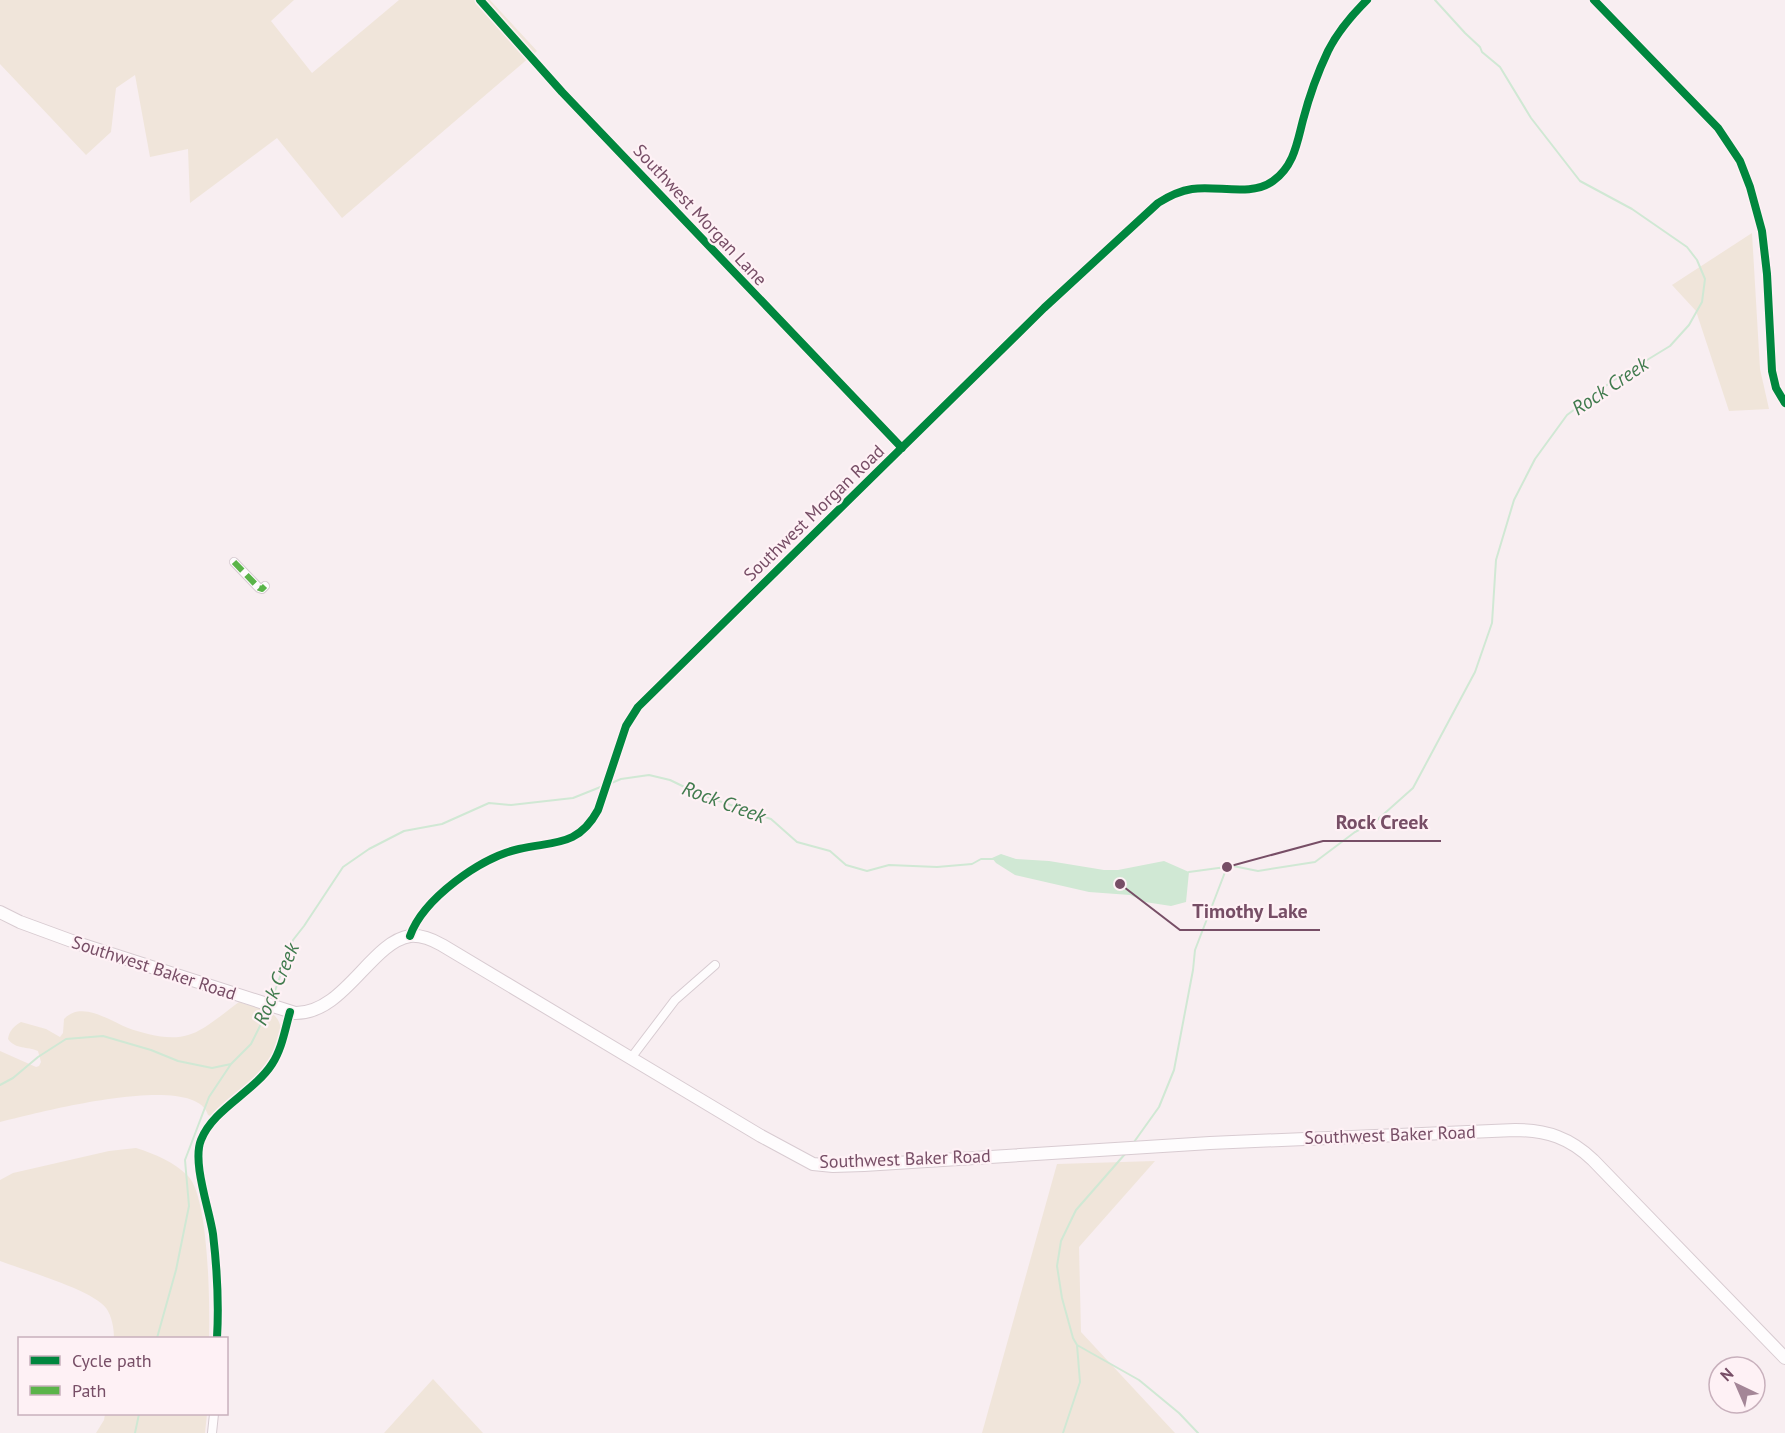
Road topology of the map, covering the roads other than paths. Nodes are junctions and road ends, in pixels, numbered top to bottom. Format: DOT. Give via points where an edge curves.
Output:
graph roads {
  1 [pos="480,0"];
  2 [pos="1367,0"];
  3 [pos="1594,0"];
  4 [pos="1785,403"];
  5 [pos="902,448"];
  6 [pos="234,562"];
  7 [pos="265,586"];
  8 [pos="0,912"];
  9 [pos="410,936"];
  10 [pos="715,965"];
  11 [pos="290,1012"];
  12 [pos="631,1058"];
  13 [pos="218,1337"];
  14 [pos="1785,1358"];
  15 [pos="214,1415"];
  16 [pos="212,1433"];
  1 -- 5 [label="street, Southwest Morgan Lane" via="562,92"];
  2 -- 5 [label="street, Southwest Morgan Road" via="1348,19 1329,50 1303,120 1300,139 1281,175 1257,187 1194,189 1158,202"];
  3 -- 4 [label="street" via="1718,128 1740,161 1762,231 1772,371"];
  5 -- 9 [label="street, Southwest Morgan Road" via="638,707 626,726 598,810 581,832 563,841 518,849 483,862 424,912"];
  6 -- 7 [label="street" via="259,588"];
  8 -- 11 [label="main road, Southwest Baker Road" via="80,944"];
  9 -- 11 [label="main road" via="386,948 331,1000 304,1012"];
  9 -- 12 [label="main road, Southwest Baker Road" via="442,945"];
  10 -- 12 [label="street" via="675,1000"];
  11 -- 13 [label="street" via="272,1064 210,1124 199,1146 198,1164 213,1233"];
  12 -- 14 [label="main road, Southwest Baker Road" via="794,1155 826,1166 1265,1141 1515,1130 1548,1132 1593,1160"];
  15 -- 16 [label="street"];
}
